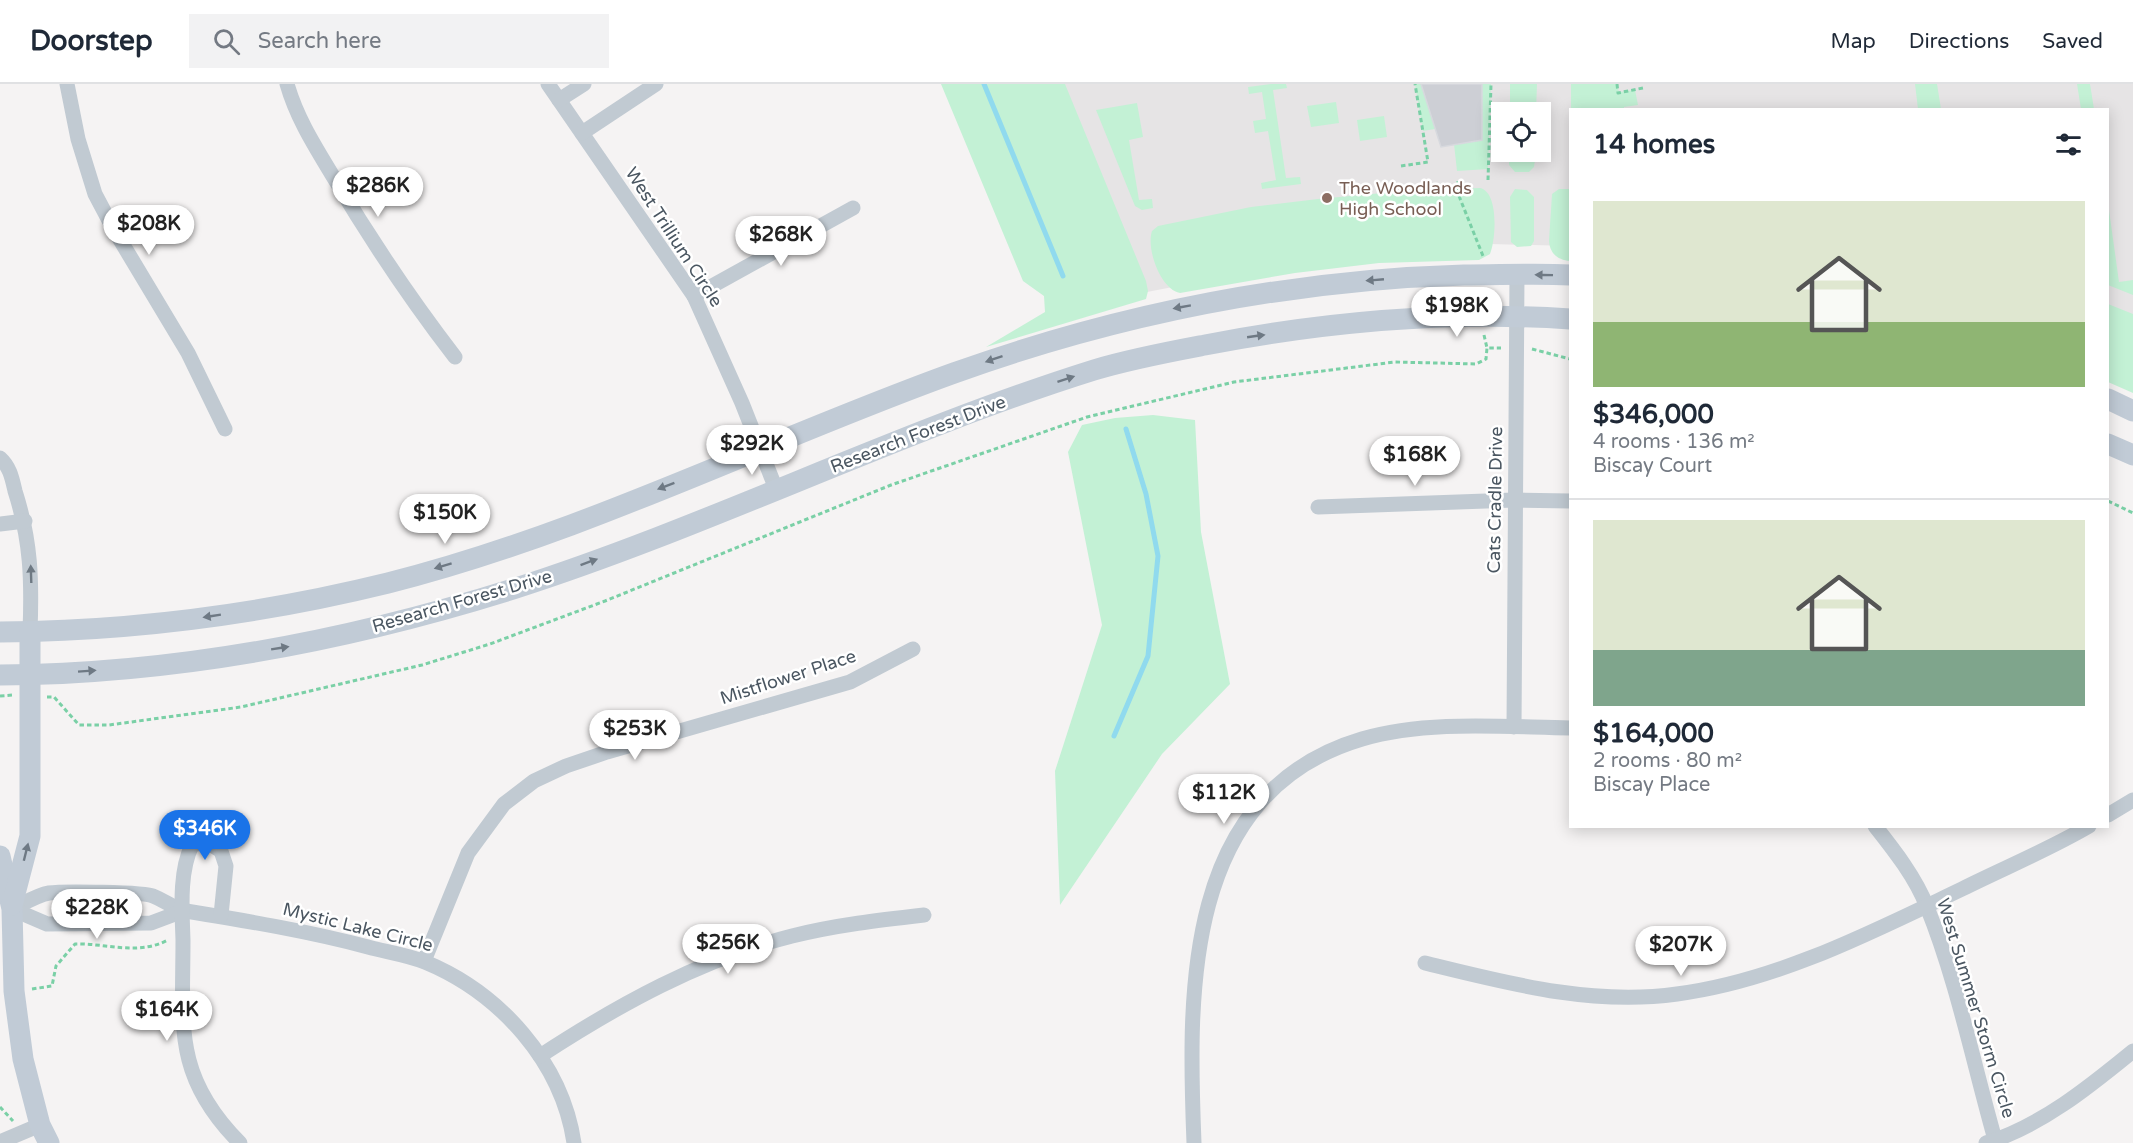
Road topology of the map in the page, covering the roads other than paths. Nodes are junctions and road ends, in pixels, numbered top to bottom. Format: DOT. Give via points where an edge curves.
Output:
graph roads {
  1 [pos="68,84"];
  2 [pos="287,84"];
  3 [pos="548,84"];
  4 [pos="584,84"];
  5 [pos="656,84"];
  6 [pos="559,100"];
  7 [pos="582,133"];
  8 [pos="853,208"];
  9 [pos="1517,274"];
  10 [pos="1569,275"];
  11 [pos="694,296"];
  12 [pos="1518,317"];
  13 [pos="1569,319"];
  14 [pos="455,357"];
  15 [pos="2109,399"];
  16 [pos="2133,411"];
  17 [pos="225,429"];
  18 [pos="2109,444"];
  19 [pos="759,449"];
  20 [pos="2133,455"];
  21 [pos="0,458"];
  22 [pos="776,489"];
  23 [pos="1514,500"];
  24 [pos="1569,501"];
  25 [pos="1318,507"];
  26 [pos="25,522"];
  27 [pos="0,524"];
  28 [pos="0,632"];
  29 [pos="30,632"];
  30 [pos="914,650"];
  31 [pos="0,675"];
  32 [pos="29,685"];
  33 [pos="1514,727"];
  34 [pos="1569,728"];
  35 [pos="2133,800"];
  36 [pos="2109,814"];
  37 [pos="1877,828"];
  38 [pos="2085,828"];
  39 [pos="0,856"];
  40 [pos="1927,905"];
  41 [pos="12,909"];
  42 [pos="183,911"];
  43 [pos="221,915"];
  44 [pos="924,915"];
  45 [pos="424,961"];
  46 [pos="1425,963"];
  47 [pos="2133,1051"];
  48 [pos="540,1056"];
  49 [pos="44,1134"];
  50 [pos="0,1142"];
  51 [pos="1992,1142"];
  52 [pos="240,1143"];
  53 [pos="574,1143"];
  54 [pos="1194,1143"];
  1 -- 17 [label="street" via="78,139 95,194 188,353"];
  2 -- 14 [label="street" via="304,129 345,196"];
  3 -- 6 [label="street, West Trillium Circle"];
  4 -- 6 [label="street"];
  5 -- 7 [label="street"];
  6 -- 7 [label="street, West Trillium Circle"];
  7 -- 11 [label="street, West Trillium Circle"];
  8 -- 11 [label="street"];
  10 -- 9 [label="main road, Research Forest Drive, one-way"];
  9 -- 12 [label="street, Cats Cradle Drive"];
  9 -- 19 [label="main road, Research Forest Drive, one-way" via="1418,276 1328,284 1132,318 950,374"];
  11 -- 19 [label="street, West Trillium Circle"];
  12 -- 13 [label="main road, Research Forest Drive"];
  22 -- 12 [label="main road, Research Forest Drive, one-way" via="966,414 1138,358 1329,325"];
  12 -- 23 [label="street, Cats Cradle Drive"];
  15 -- 16 [label="main road"];
  18 -- 20 [label="main road"];
  19 -- 22 [label="street, West Trillium Circle"];
  19 -- 29 [label="main road, Research Forest Drive, one-way" via="494,551 389,583 171,622"];
  21 -- 26 [label="street" via="8,465"];
  32 -- 22 [label="main road, Research Forest Drive, one-way" via="299,645 398,621 612,554"];
  23 -- 24 [label="street"];
  23 -- 25 [label="street"];
  23 -- 33 [label="street, Cats Cradle Drive"];
  26 -- 27 [label="street"];
  29 -- 26 [label="street, one-way" via="31,557"];
  28 -- 29 [label="main road, Research Forest Drive"];
  29 -- 32 [label="main road"];
  30 -- 45 [label="street, Mistflower Place" via="849,681 607,752 534,781 504,804 468,852"];
  31 -- 32 [label="main road, Research Forest Drive"];
  41 -- 32 [label="main road, one-way" via="30,836"];
  33 -- 34 [label="street"];
  33 -- 54 [label="street" via="1395,732 1363,739 1313,760 1272,791 1248,820 1215,877 1205,913 1191,1032"];
  35 -- 36 [label="street"];
  37 -- 40 [label="street, West Summer Storm Circle"];
  38 -- 40 [label="street"];
  39 -- 41 [label="main road"];
  40 -- 46 [label="street" via="1785,967 1677,994 1577,995"];
  40 -- 51 [label="street, West Summer Storm Circle" via="1963,1020"];
  41 -- 42 [label="street, Mystic Lake Circle" via="47,924 151,923"];
  41 -- 42 [label="street, Mystic Lake Circle" via="48,893 152,895"];
  41 -- 49 [label="main road" via="14,991 23,1059"];
  42 -- 43 [label="street, Mystic Lake Circle"];
  42 -- 43 [label="street" via="185,859 192,845 207,842 221,851 226,866"];
  42 -- 52 [label="street" via="184,1045 205,1100"];
  43 -- 45 [label="street, Mystic Lake Circle"];
  44 -- 48 [label="street" via="861,921 791,936 723,959 655,988"];
  45 -- 48 [label="street, Mystic Lake Circle" via="489,998"];
  47 -- 51 [label="street" via="2068,1101"];
  48 -- 53 [label="street, Mystic Lake Circle" via="565,1106"];
  49 -- 50 [label="street"];
}
